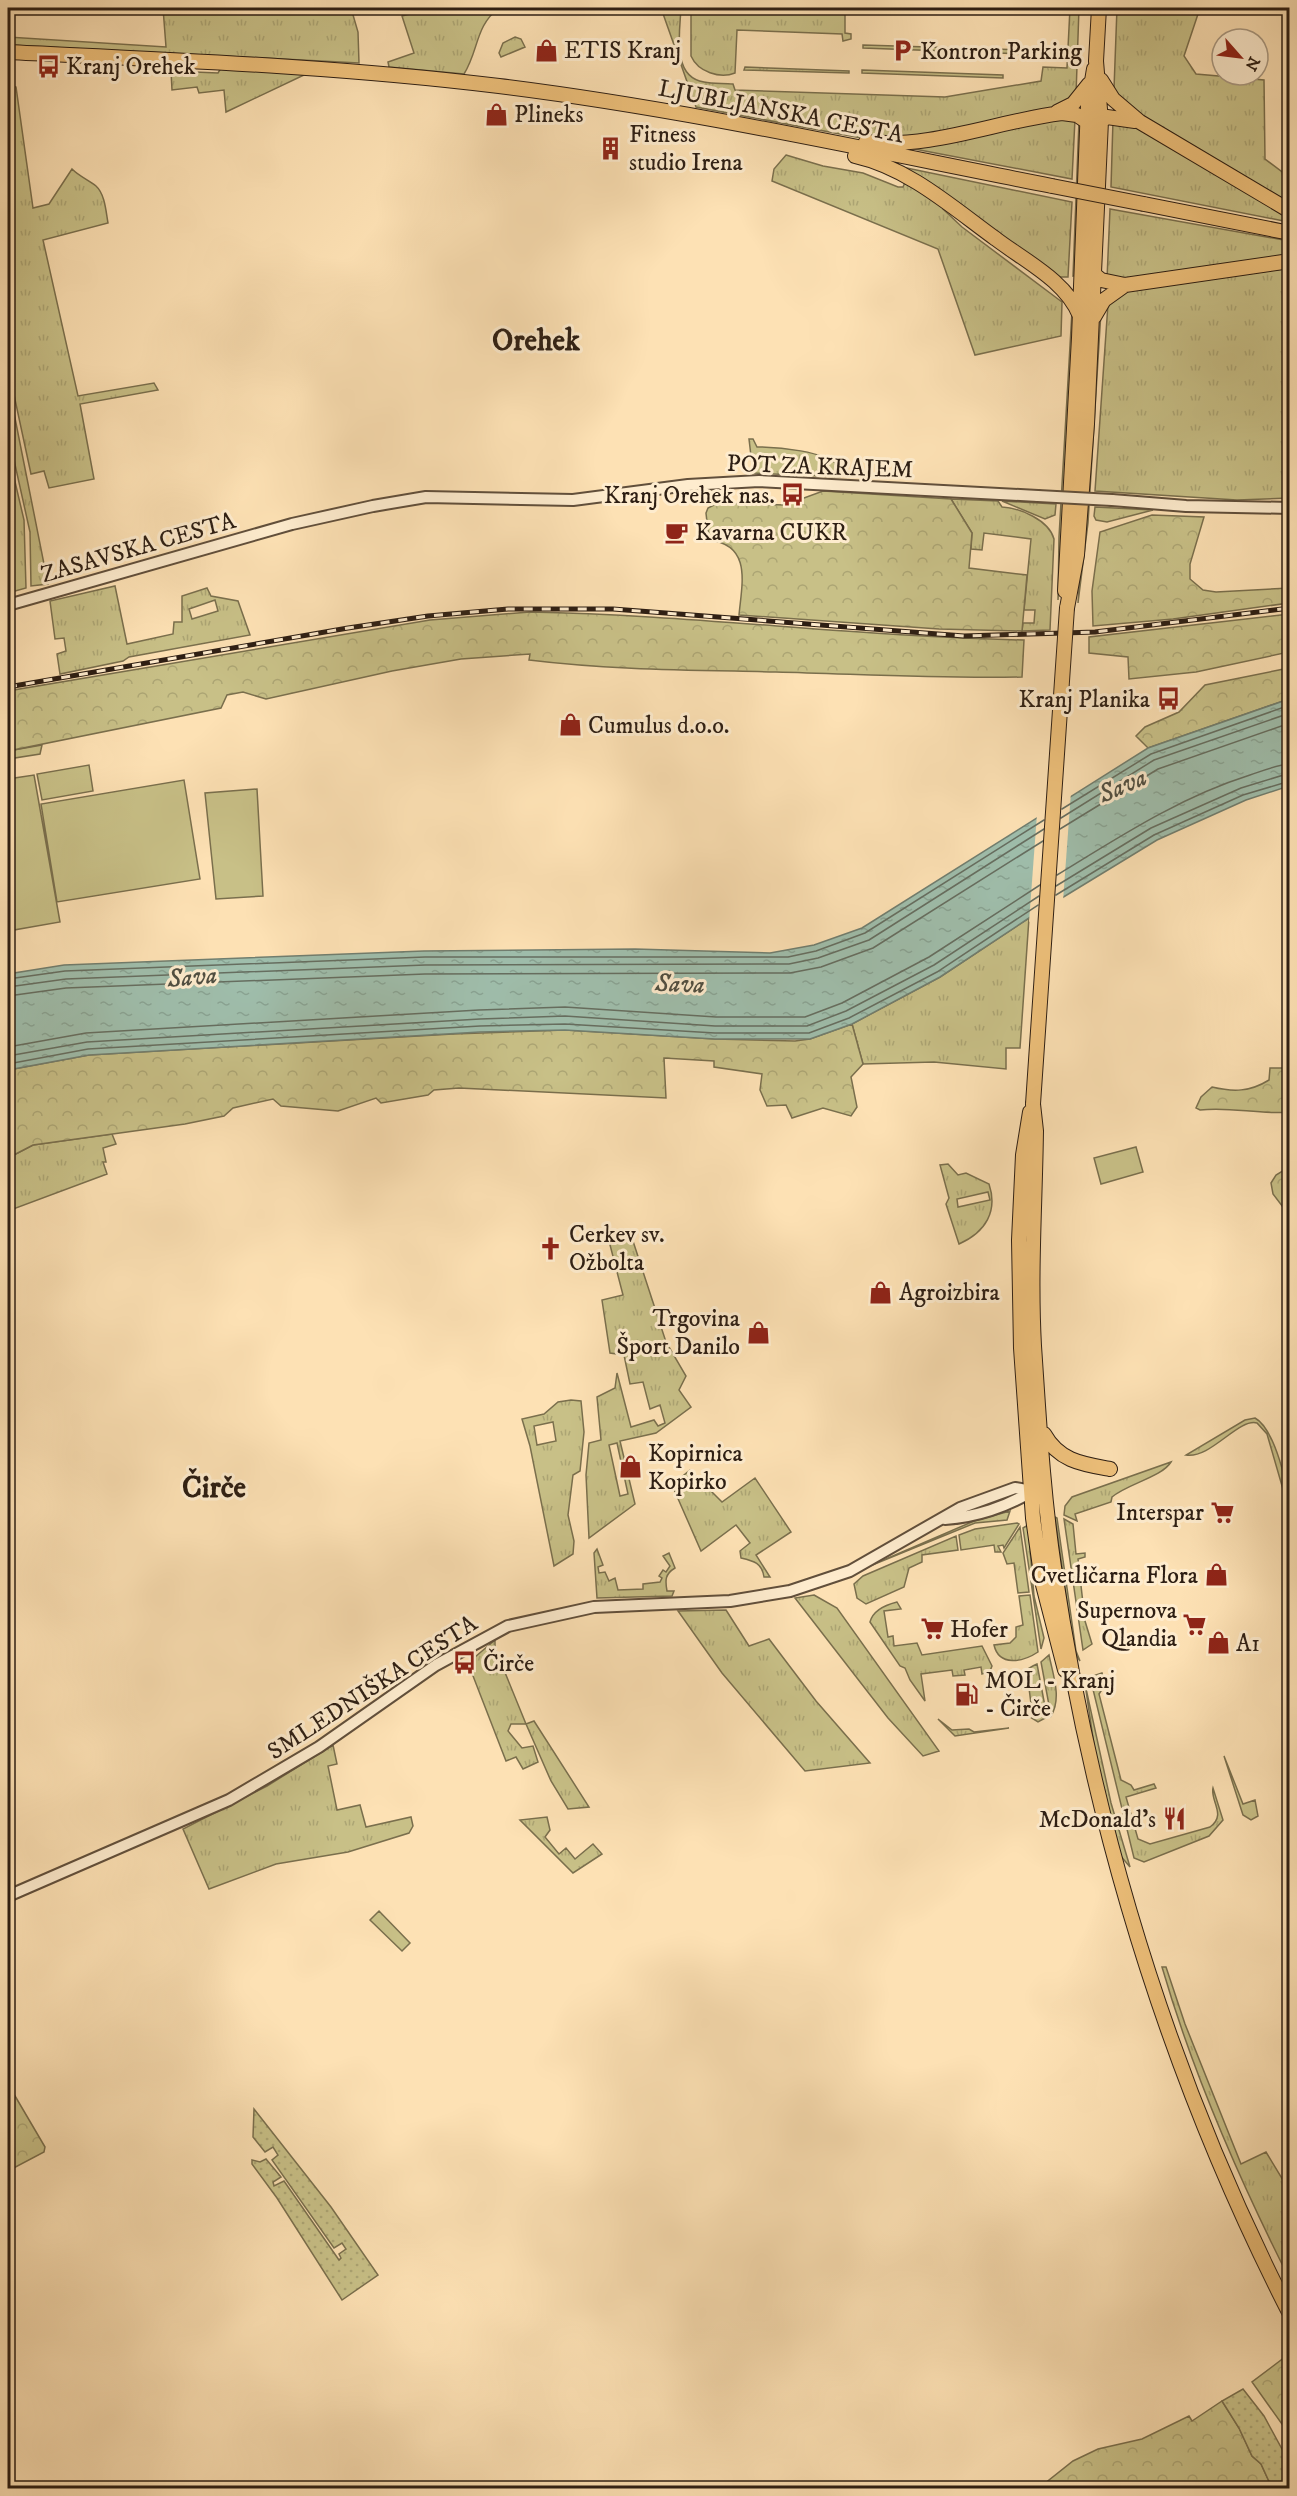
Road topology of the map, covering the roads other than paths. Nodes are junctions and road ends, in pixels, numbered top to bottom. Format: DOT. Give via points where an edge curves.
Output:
graph roads {
  1 [pos="1099,8"];
  2 [pos="8,52"];
  3 [pos="1095,73"];
  4 [pos="1052,114"];
  5 [pos="1140,122"];
  6 [pos="1094,129"];
  7 [pos="817,140"];
  8 [pos="1290,211"];
  9 [pos="1290,233"];
  10 [pos="1290,261"];
  11 [pos="1088,266"];
  12 [pos="1040,271"];
  13 [pos="1125,285"];
  14 [pos="1086,319"];
  15 [pos="1290,508"];
  16 [pos="281,528"];
  17 [pos="8,606"];
  18 [pos="1033,1104"];
  19 [pos="1041,1430"];
  20 [pos="1110,1469"];
  21 [pos="1032,1491"];
  22 [pos="1089,1761"];
  23 [pos="8,1896"];
  24 [pos="1290,2314"];
  1 -- 3 [label="main road"];
  2 -- 7 [label="main road, LJUBLJANSKA CESTA" via="424,78 664,110"];
  3 -- 4 [label="main road" via="1073,104"];
  3 -- 5 [label="main road" via="1113,99"];
  3 -- 6 [label="main road"];
  4 -- 6 [label="main road" via="1069,113"];
  4 -- 7 [label="main road" via="909,142 877,143 835,136"];
  5 -- 6 [label="main road" via="1115,116"];
  5 -- 8 [label="main road"];
  6 -- 11 [label="main road"];
  7 -- 9 [label="main road, LJUBLJANSKA CESTA, bridge"];
  7 -- 12 [label="main road" via="911,180"];
  10 -- 13 [label="main road"];
  11 -- 12 [label="main road" via="1066,280"];
  11 -- 13 [label="main road" via="1104,281"];
  11 -- 14 [label="main road"];
  12 -- 14 [label="main road"];
  13 -- 14 [label="main road"];
  14 -- 18 [label="main road, bridge" via="1077,555 1067,608"];
  15 -- 16 [label="street, POT ZA KRAJEM, bridge" via="729,481 573,500 426,497"];
  16 -- 17 [label="street, ZASAVSKA CESTA"];
  18 -- 19 [label="main road" via="1036,1131 1032,1296"];
  18 -- 21 [label="main road" via="1025,1133 1019,1240 1021,1348"];
  19 -- 20 [label="main road" via="1064,1458"];
  19 -- 22 [label="main road" via="1052,1545"];
  21 -- 22 [label="main road" via="1042,1581 1079,1736"];
  21 -- 23 [label="street, SMLEDNIŠKA CESTA" via="1015,1502 965,1518 945,1519 850,1571 789,1591 730,1601 594,1607 508,1626 436,1665 319,1747 229,1800"];
  22 -- 24 [label="main road" via="1140,1950 1168,2034 1228,2182"];
}
